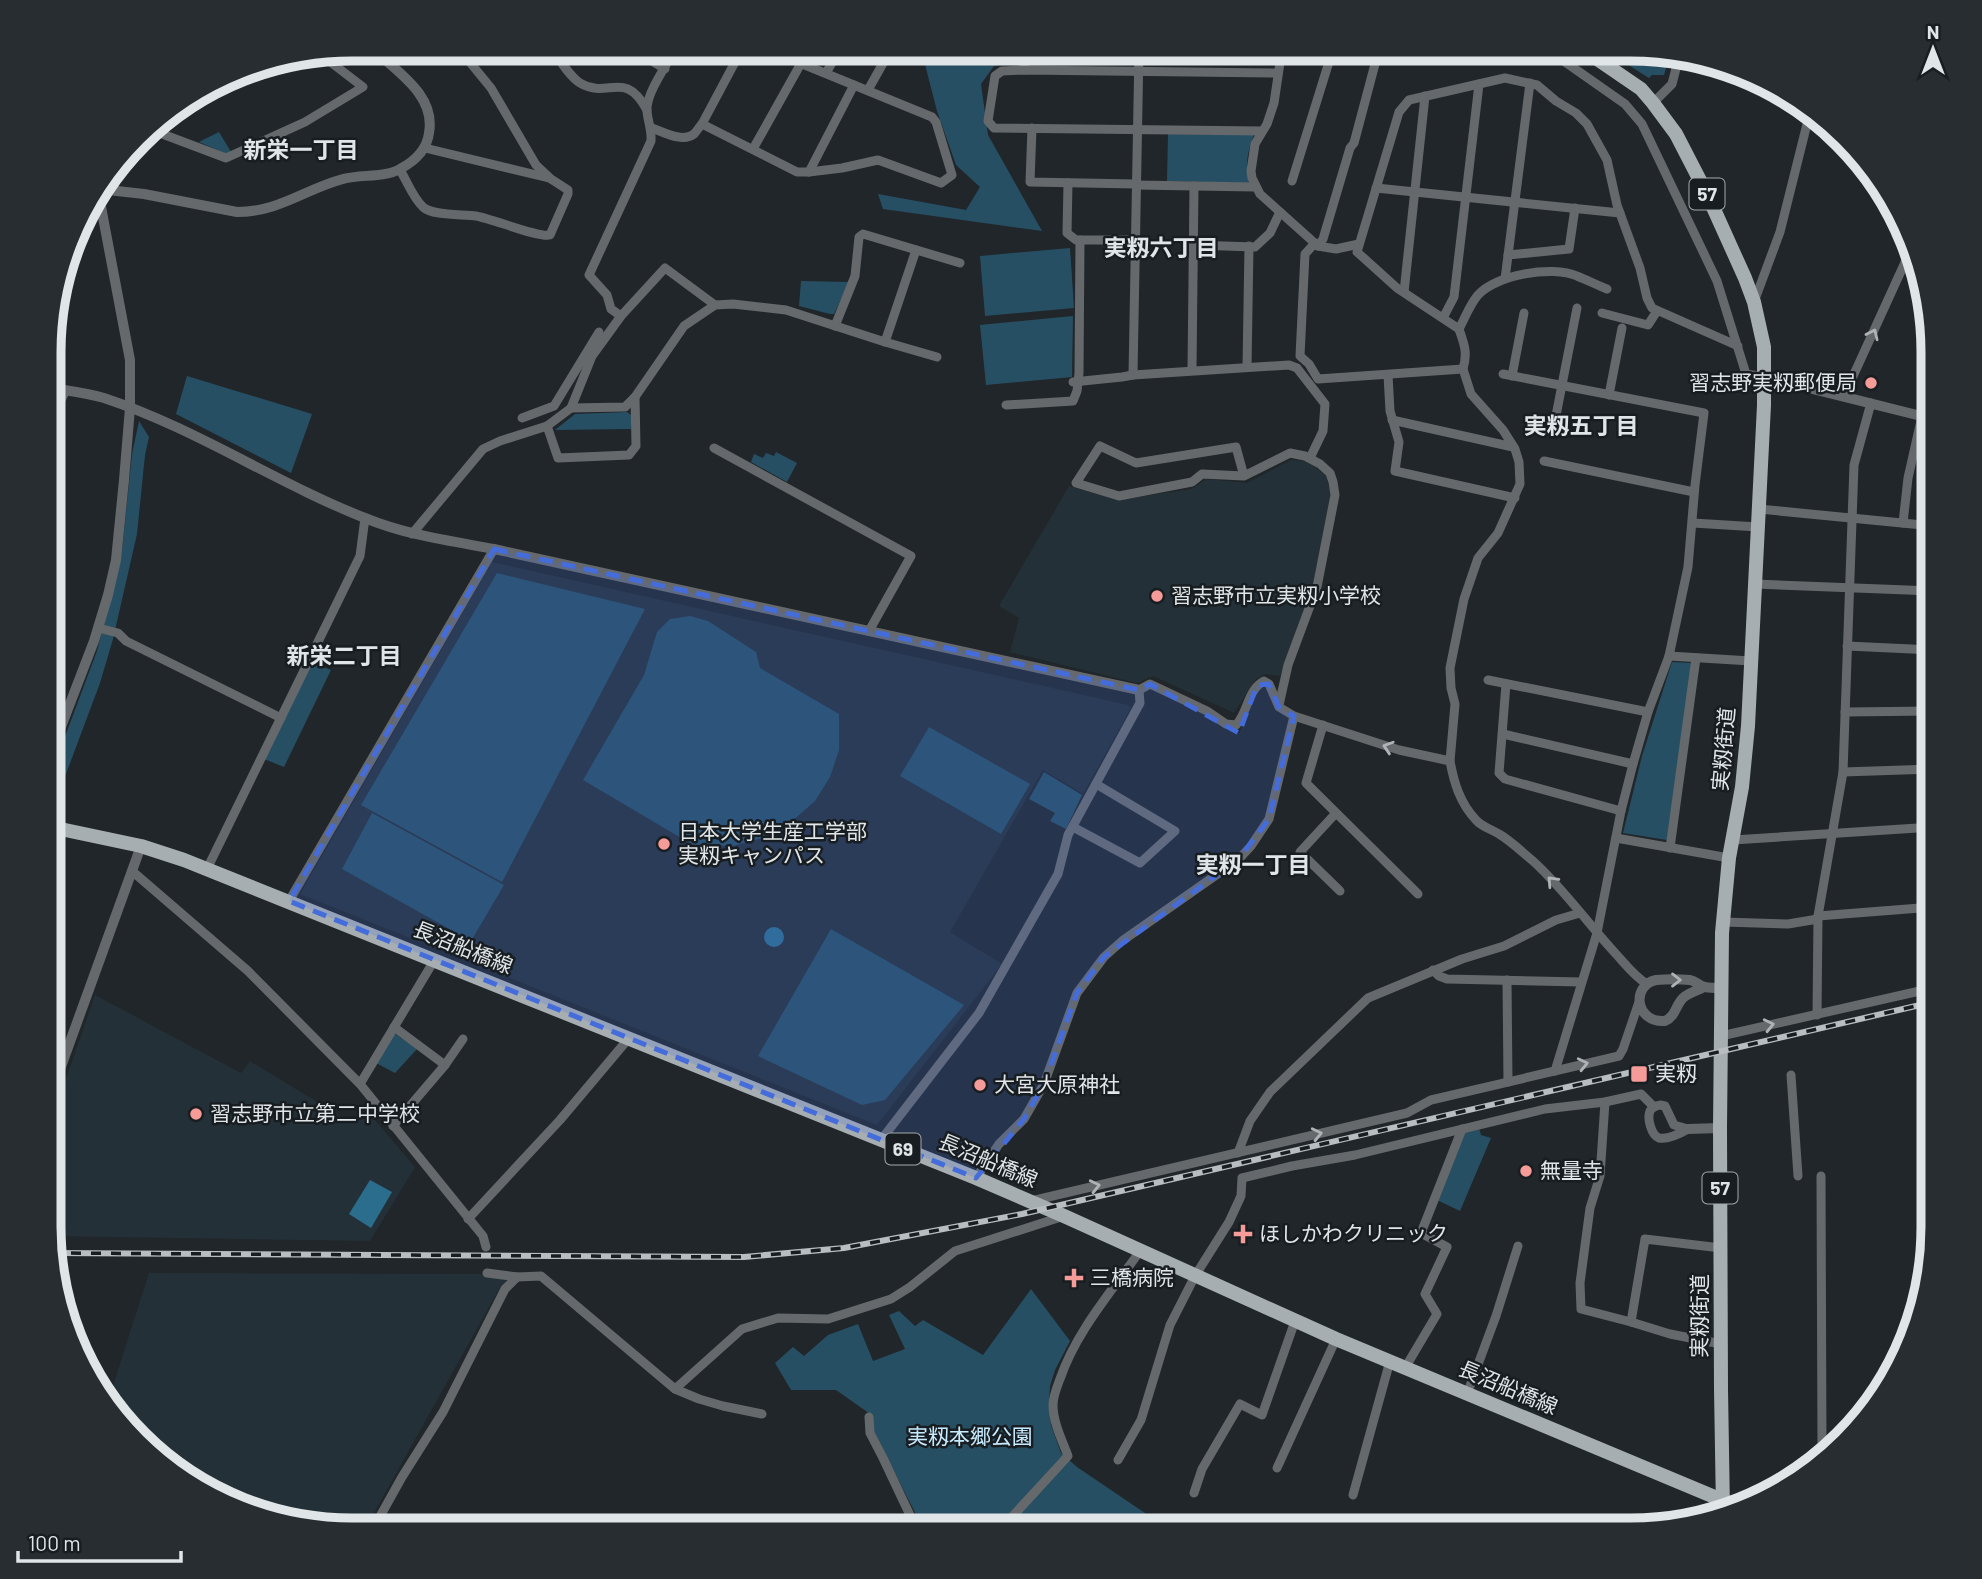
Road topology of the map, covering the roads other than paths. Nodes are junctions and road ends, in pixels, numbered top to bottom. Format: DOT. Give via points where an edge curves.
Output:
graph roads {
  1 [pos="386,61"];
  2 [pos="472,61"];
  3 [pos="561,61"];
  4 [pos="652,61"];
  5 [pos="669,61"];
  6 [pos="736,61"];
  7 [pos="796,61"];
  8 [pos="833,61"];
  9 [pos="884,61"];
  10 [pos="1024,61"];
  11 [pos="1138,61"];
  12 [pos="1280,61"];
  13 [pos="1330,61"];
  14 [pos="1376,61"];
  15 [pos="1564,61"];
  16 [pos="1600,61"];
  17 [pos="331,62"];
  18 [pos="800,63"];
  19 [pos="1677,66"];
  20 [pos="665,69"];
  21 [pos="1024,70"];
  22 [pos="1138,71"];
  23 [pos="1278,73"];
  24 [pos="825,74"];
  25 [pos="1530,83"];
  26 [pos="1479,84"];
  27 [pos="854,85"];
  28 [pos="868,90"];
  29 [pos="1425,96"];
  30 [pos="1653,103"];
  31 [pos="647,110"];
  32 [pos="1808,122"];
  33 [pos="702,124"];
  34 [pos="652,128"];
  35 [pos="1032,128"];
  36 [pos="1137,130"];
  37 [pos="1262,131"];
  38 [pos="161,133"];
  39 [pos="425,148"];
  40 [pos="753,149"];
  41 [pos="400,170"];
  42 [pos="809,172"];
  43 [pos="551,178"];
  44 [pos="1292,181"];
  45 [pos="1068,183"];
  46 [pos="1136,185"];
  47 [pos="1194,186"];
  48 [pos="1255,187"];
  49 [pos="1376,188"];
  50 [pos="110,191"];
  51 [pos="1415,192"];
  52 [pos="1465,197"];
  53 [pos="1515,202"];
  54 [pos="101,205"];
  55 [pos="1575,208"];
  56 [pos="1280,212"];
  57 [pos="1620,213"];
  58 [pos="1080,240"];
  59 [pos="1136,240"];
  60 [pos="1317,244"];
  61 [pos="1359,244"];
  62 [pos="1194,245"];
  63 [pos="1249,246"];
  64 [pos="916,250"];
  65 [pos="1508,255"];
  66 [pos="1906,261"];
  67 [pos="960,264"];
  68 [pos="1505,279"];
  69 [pos="1607,289"];
  70 [pos="1404,292"];
  71 [pos="1754,303"];
  72 [pos="715,305"];
  73 [pos="1577,308"];
  74 [pos="1657,311"];
  75 [pos="1524,313"];
  76 [pos="1602,313"];
  77 [pos="621,316"];
  78 [pos="1443,318"];
  79 [pos="835,326"];
  80 [pos="1622,328"];
  81 [pos="1459,329"];
  82 [pos="599,332"];
  83 [pos="885,342"];
  84 [pos="1738,346"];
  85 [pos="937,357"];
  86 [pos="1304,359"];
  87 [pos="1247,367"];
  88 [pos="1297,368"];
  89 [pos="1463,369"];
  90 [pos="1192,370"];
  91 [pos="1133,374"];
  92 [pos="1388,375"];
  93 [pos="1765,377"];
  94 [pos="1076,382"];
  95 [pos="1562,386"];
  96 [pos="61,389"];
  97 [pos="66,390"];
  98 [pos="1609,395"];
  99 [pos="1844,396"];
  100 [pos="635,397"];
  101 [pos="61,400"];
  102 [pos="1871,403"];
  103 [pos="1006,405"];
  104 [pos="130,408"];
  105 [pos="571,408"];
  106 [pos="1921,416"];
  107 [pos="522,418"];
  108 [pos="1392,420"];
  109 [pos="547,426"];
  110 [pos="1553,431"];
  111 [pos="1921,437"];
  112 [pos="1513,447"];
  113 [pos="715,449"];
  114 [pos="1310,458"];
  115 [pos="1544,461"];
  116 [pos="1244,476"];
  117 [pos="1695,492"];
  118 [pos="1515,498"];
  119 [pos="1759,509"];
  120 [pos="365,518"];
  121 [pos="1851,518"];
  122 [pos="1693,523"];
  123 [pos="1903,523"];
  124 [pos="1921,525"];
  125 [pos="1758,527"];
  126 [pos="412,534"];
  127 [pos="494,549"];
  128 [pos="1755,584"];
  129 [pos="1849,587"];
  130 [pos="1921,590"];
  131 [pos="98,628"];
  132 [pos="870,631"];
  133 [pos="1847,646"];
  134 [pos="1921,649"];
  135 [pos="1669,656"];
  136 [pos="1696,658"];
  137 [pos="1751,661"];
  138 [pos="1488,680"];
  139 [pos="1506,684"];
  140 [pos="1139,690"];
  141 [pos="1279,707"];
  142 [pos="1921,711"];
  143 [pos="1648,712"];
  144 [pos="1845,712"];
  145 [pos="1294,716"];
  146 [pos="281,718"];
  147 [pos="1323,725"];
  148 [pos="61,726"];
  149 [pos="1503,734"];
  150 [pos="1450,761"];
  151 [pos="1633,764"];
  152 [pos="1921,769"];
  153 [pos="1843,772"];
  154 [pos="1096,784"];
  155 [pos="1622,811"];
  156 [pos="1336,813"];
  157 [pos="1073,827"];
  158 [pos="1921,828"];
  159 [pos="61,829"];
  160 [pos="1831,834"];
  161 [pos="1616,838"];
  162 [pos="1733,840"];
  163 [pos="141,846"];
  164 [pos="1670,848"];
  165 [pos="1729,858"];
  166 [pos="207,869"];
  167 [pos="132,871"];
  168 [pos="1339,891"];
  169 [pos="1418,894"];
  170 [pos="289,901"];
  171 [pos="1921,908"];
  172 [pos="1580,913"];
  173 [pos="1818,917"];
  174 [pos="1723,922"];
  175 [pos="1597,933"];
  176 [pos="435,959"];
  177 [pos="1433,970"];
  178 [pos="1507,981"];
  179 [pos="1581,982"];
  180 [pos="1647,984"];
  181 [pos="1704,987"];
  182 [pos="1721,988"];
  183 [pos="1921,991"];
  184 [pos="1639,1002"];
  185 [pos="1817,1015"];
  186 [pos="394,1027"];
  187 [pos="1721,1036"];
  188 [pos="629,1038"];
  189 [pos="463,1039"];
  190 [pos="63,1061"];
  191 [pos="445,1065"];
  192 [pos="61,1067"];
  193 [pos="1555,1070"];
  194 [pos="1791,1075"];
  195 [pos="1508,1082"];
  196 [pos="360,1084"];
  197 [pos="1605,1102"];
  198 [pos="1654,1107"];
  199 [pos="393,1126"];
  200 [pos="1720,1128"];
  201 [pos="1462,1129"];
  202 [pos="1688,1129"];
  203 [pos="881,1140"];
  204 [pos="1238,1153"];
  205 [pos="1798,1176"];
  206 [pos="1821,1176"];
  207 [pos="976,1178"];
  208 [pos="1029,1201"];
  209 [pos="1064,1216"];
  210 [pos="468,1219"];
  211 [pos="1518,1246"];
  212 [pos="486,1247"];
  213 [pos="1721,1248"];
  214 [pos="1140,1251"];
  215 [pos="487,1273"];
  216 [pos="1195,1276"];
  217 [pos="517,1277"];
  218 [pos="1295,1321"];
  219 [pos="1631,1322"];
  220 [pos="1336,1339"];
  221 [pos="1721,1344"];
  222 [pos="1390,1362"];
  223 [pos="1405,1368"];
  224 [pos="675,1389"];
  225 [pos="1467,1394"];
  226 [pos="762,1414"];
  227 [pos="869,1417"];
  228 [pos="1822,1445"];
  229 [pos="1118,1460"];
  230 [pos="1277,1468"];
  231 [pos="1194,1493"];
  232 [pos="1353,1495"];
  233 [pos="1723,1502"];
  234 [pos="1719,1503"];
  235 [pos="379,1518"];
  236 [pos="911,1518"];
  237 [pos="1011,1518"];
  1 -- 39 [label="street" via="417,90 428,108"];
  2 -- 43 [label="street" via="536,165"];
  3 -- 31 [label="street" via="578,82 600,89 622,86 639,96"];
  4 -- 20 [label="street"];
  5 -- 20 [label="street"];
  6 -- 33 [label="street"];
  7 -- 18 [label="street"];
  8 -- 24 [label="street"];
  9 -- 28 [label="street"];
  10 -- 21 [label="street"];
  11 -- 22 [label="street"];
  12 -- 23 [label="street"];
  13 -- 44 [label="street"];
  14 -- 60 [label="street" via="1354,143 1323,239"];
  15 -- 84 [label="street" via="1625,104 1642,124 1717,281"];
  16 -- 30 [label="main road, 実籾街道 / 57"];
  17 -- 38 [label="street" via="363,87 305,122 226,158"];
  18 -- 24 [label="street"];
  18 -- 40 [label="street"];
  19 -- 30 [label="street" via="1672,84"];
  20 -- 31 [label="street" via="649,96"];
  21 -- 22 [label="street"];
  21 -- 35 [label="street" via="995,76 988,121 994,128"];
  22 -- 23 [label="street"];
  22 -- 36 [label="street"];
  23 -- 37 [label="street" via="1274,103"];
  24 -- 27 [label="street"];
  25 -- 26 [label="street" via="1505,78"];
  25 -- 53 [label="street"];
  25 -- 57 [label="street" via="1587,124 1607,160"];
  26 -- 29 [label="street"];
  26 -- 52 [label="street"];
  27 -- 28 [label="street"];
  27 -- 42 [label="street"];
  28 -- 42 [label="street" via="932,117 951,175 942,183 878,160"];
  29 -- 49 [label="street" via="1409,100 1399,112"];
  29 -- 51 [label="street"];
  30 -- 71 [label="main road, 実籾街道 / 57" via="1688,156"];
  31 -- 34 [label="street"];
  32 -- 71 [label="street" via="1780,232"];
  33 -- 34 [label="street" via="686,137"];
  33 -- 40 [label="street"];
  34 -- 77 [label="street" via="651,141 589,275 607,295 611,309"];
  35 -- 36 [label="street"];
  35 -- 45 [label="street" via="1030,182"];
  36 -- 37 [label="street"];
  36 -- 46 [label="street"];
  37 -- 48 [label="street" via="1251,172"];
  39 -- 41 [label="street"];
  39 -- 43 [label="street"];
  40 -- 42 [label="street" via="797,172"];
  41 -- 43 [label="street" via="423,208 433,213 477,216 543,236 550,235 568,194"];
  41 -- 50 [label="street" via="345,178 281,204 247,212"];
  45 -- 46 [label="street"];
  45 -- 58 [label="street" via="1067,233"];
  46 -- 47 [label="street"];
  46 -- 59 [label="street"];
  47 -- 48 [label="street"];
  47 -- 62 [label="street"];
  48 -- 56 [label="street"];
  49 -- 51 [label="street"];
  49 -- 61 [label="street"];
  51 -- 52 [label="street"];
  51 -- 70 [label="street"];
  52 -- 53 [label="street"];
  52 -- 78 [label="street" via="1454,297"];
  53 -- 55 [label="street"];
  53 -- 65 [label="street"];
  54 -- 104 [label="street" via="128,340"];
  55 -- 57 [label="street"];
  55 -- 65 [label="street" via="1569,249"];
  56 -- 60 [label="street"];
  56 -- 63 [label="street" via="1264,240"];
  57 -- 74 [label="street" via="1649,303"];
  58 -- 59 [label="street"];
  58 -- 94 [label="street"];
  59 -- 91 [label="street"];
  60 -- 61 [label="street" via="1336,249"];
  60 -- 86 [label="street" via="1305,254 1300,355"];
  61 -- 70 [label="street" via="1357,252"];
  62 -- 63 [label="street"];
  62 -- 90 [label="street"];
  63 -- 87 [label="street"];
  64 -- 67 [label="street"];
  64 -- 79 [label="street" via="863,234 859,237 855,276"];
  64 -- 83 [label="street"];
  65 -- 68 [label="street"];
  99 -- 66 [label="street, one-way"];
  68 -- 69 [label="street" via="1536,271 1576,275"];
  68 -- 81 [label="street" via="1480,293"];
  70 -- 78 [label="street"];
  71 -- 93 [label="main road, 実籾街道 / 57"];
  72 -- 77 [label="street" via="665,268"];
  72 -- 79 [label="street" via="786,310"];
  72 -- 100 [label="street" via="684,326"];
  73 -- 95 [label="street"];
  74 -- 76 [label="street" via="1648,325"];
  74 -- 84 [label="street"];
  75 -- 95 [label="street" via="1508,375"];
  77 -- 105 [label="street" via="592,355"];
  78 -- 81 [label="street"];
  79 -- 83 [label="street"];
  80 -- 98 [label="street"];
  81 -- 89 [label="street" via="1465,344"];
  82 -- 107 [label="street" via="554,406"];
  83 -- 85 [label="street"];
  84 -- 93 [label="street" via="1746,374"];
  86 -- 88 [label="street"];
  86 -- 92 [label="street" via="1322,380"];
  87 -- 88 [label="street" via="1281,364"];
  87 -- 90 [label="street"];
  88 -- 114 [label="street" via="1325,404 1323,431"];
  89 -- 92 [label="street"];
  89 -- 112 [label="street" via="1471,394"];
  90 -- 91 [label="street"];
  91 -- 94 [label="street"];
  92 -- 108 [label="street"];
  93 -- 99 [label="street"];
  93 -- 119 [label="main road, 実籾街道 / 57"];
  94 -- 103 [label="street" via="1073,401"];
  95 -- 98 [label="street"];
  95 -- 110 [label="street"];
  96 -- 97 [label="street"];
  97 -- 101 [label="street"];
  97 -- 104 [label="street"];
  98 -- 117 [label="street" via="1704,413"];
  99 -- 102 [label="street"];
  100 -- 105 [label="street" via="625,407"];
  100 -- 109 [label="street" via="636,446 629,455 558,458"];
  102 -- 106 [label="street"];
  102 -- 121 [label="street" via="1854,465"];
  104 -- 120 [label="street"];
  104 -- 131 [label="street" via="116,560"];
  105 -- 109 [label="street"];
  108 -- 112 [label="street"];
  108 -- 118 [label="street" via="1399,442 1395,471"];
  109 -- 126 [label="street" via="483,449"];
  111 -- 123 [label="street" via="1908,478"];
  112 -- 118 [label="street" via="1520,484"];
  113 -- 132 [label="street" via="911,555"];
  114 -- 116 [label="street" via="1290,453"];
  114 -- 141 [label="street" via="1330,473 1335,495 1317,587 1288,665"];
  115 -- 117 [label="street"];
  116 -- 116 [label="street" via="1236,447 1136,463 1100,446 1076,483 1119,496 1192,482 1202,474"];
  117 -- 122 [label="street"];
  118 -- 150 [label="street" via="1498,533 1478,558 1464,599 1450,668 1455,704"];
  119 -- 121 [label="street"];
  119 -- 125 [label="main road, 実籾街道 / 57"];
  120 -- 126 [label="street"];
  120 -- 146 [label="street" via="360,556"];
  121 -- 123 [label="street"];
  121 -- 129 [label="street"];
  122 -- 125 [label="street"];
  122 -- 135 [label="street"];
  123 -- 124 [label="street"];
  125 -- 128 [label="main road, 実籾街道 / 57"];
  126 -- 127 [label="street"];
  127 -- 132 [label="street"];
  127 -- 170 [label="street"];
  128 -- 129 [label="street"];
  128 -- 137 [label="main road, 実籾街道 / 57"];
  129 -- 130 [label="street"];
  129 -- 133 [label="street"];
  131 -- 146 [label="street" via="118,633"];
  131 -- 148 [label="street"];
  132 -- 140 [label="street"];
  133 -- 134 [label="street"];
  133 -- 144 [label="street"];
  135 -- 136 [label="street"];
  135 -- 143 [label="street"];
  136 -- 137 [label="street"];
  136 -- 164 [label="street"];
  137 -- 162 [label="main road, 実籾街道 / 57" via="1746,758"];
  138 -- 139 [label="street"];
  139 -- 143 [label="street"];
  139 -- 149 [label="street"];
  140 -- 141 [label="street" via="1150,684 1236,725 1257,685 1264,681"];
  140 -- 154 [label="street" via="1140,703"];
  141 -- 145 [label="street"];
  142 -- 144 [label="street"];
  143 -- 151 [label="street"];
  144 -- 153 [label="street"];
  145 -- 147 [label="street"];
  145 -- 207 [label="street" via="1269,819 1251,846 1104,957 1077,993 1044,1084 1024,1119 999,1144"];
  146 -- 166 [label="street"];
  150 -- 147 [label="street, one-way"];
  147 -- 156 [label="street" via="1306,783"];
  149 -- 151 [label="street"];
  149 -- 155 [label="street" via="1499,773 1505,779"];
  172 -- 150 [label="street, one-way" via="1535,863 1476,821 1462,801"];
  151 -- 155 [label="street"];
  152 -- 153 [label="street"];
  153 -- 160 [label="street"];
  154 -- 157 [label="street"];
  154 -- 157 [label="street" via="1175,831 1140,863"];
  155 -- 161 [label="street"];
  156 -- 168 [label="street" via="1300,852"];
  156 -- 169 [label="street"];
  157 -- 203 [label="street" via="1058,874 979,1013"];
  158 -- 160 [label="street"];
  159 -- 163 [label="main road, 長沼船橋線 / 69"];
  160 -- 162 [label="street"];
  160 -- 173 [label="street"];
  161 -- 164 [label="street"];
  161 -- 175 [label="street"];
  162 -- 165 [label="main road, 実籾街道 / 57"];
  163 -- 166 [label="main road, 長沼船橋線 / 69"];
  163 -- 167 [label="street"];
  164 -- 165 [label="street"];
  165 -- 174 [label="main road, 実籾街道 / 57"];
  166 -- 170 [label="main road, 長沼船橋線 / 69"];
  167 -- 190 [label="street"];
  167 -- 196 [label="street" via="248,971"];
  170 -- 176 [label="main road, 長沼船橋線 / 69"];
  171 -- 173 [label="street"];
  172 -- 175 [label="street"];
  172 -- 177 [label="street"];
  173 -- 174 [label="street" via="1788,924"];
  173 -- 185 [label="street"];
  174 -- 182 [label="main road, 実籾街道 / 57"];
  175 -- 179 [label="street"];
  175 -- 180 [label="street"];
  176 -- 186 [label="street"];
  176 -- 188 [label="main road, 長沼船橋線 / 69"];
  177 -- 178 [label="street" via="1447,979"];
  177 -- 204 [label="street" via="1368,998 1296,1065 1250,1121"];
  178 -- 179 [label="street"];
  178 -- 195 [label="street"];
  179 -- 193 [label="street"];
  180 -- 181 [label="street, one-way" via="1693,981"];
  180 -- 184 [label="street"];
  181 -- 182 [label="street"];
  181 -- 184 [label="street" via="1685,996 1665,1021 1645,1016"];
  182 -- 187 [label="main road, 実籾街道 / 57"];
  183 -- 185 [label="street"];
  193 -- 184 [label="street, one-way" via="1619,1056"];
  187 -- 185 [label="street, one-way"];
  186 -- 191 [label="street"];
  186 -- 196 [label="street"];
  187 -- 200 [label="main road, 実籾街道 / 57"];
  188 -- 203 [label="main road, 長沼船橋線 / 69"];
  188 -- 210 [label="street"];
  189 -- 191 [label="street"];
  190 -- 192 [label="street"];
  191 -- 199 [label="street"];
  193 -- 195 [label="street"];
  194 -- 205 [label="street"];
  204 -- 195 [label="street, one-way" via="1407,1113 1431,1100"];
  196 -- 199 [label="street"];
  197 -- 198 [label="street" via="1641,1094"];
  197 -- 201 [label="street" via="1545,1109"];
  197 -- 219 [label="street" via="1600,1176 1590,1208 1580,1283 1581,1309"];
  198 -- 202 [label="street" via="1665,1106 1674,1125"];
  198 -- 202 [label="street" via="1651,1129 1659,1138"];
  199 -- 210 [label="street"];
  200 -- 202 [label="street"];
  200 -- 213 [label="main road, 実籾街道 / 57"];
  201 -- 216 [label="street" via="1242,1178 1241,1196 1229,1222"];
  201 -- 223 [label="street" via="1421,1233 1447,1247 1425,1294 1437,1314"];
  203 -- 207 [label="main road, 長沼船橋線 / 69"];
  208 -- 204 [label="street, one-way"];
  206 -- 228 [label="street"];
  207 -- 208 [label="main road, 長沼船橋線 / 69"];
  208 -- 209 [label="main road, 長沼船橋線 / 69"];
  209 -- 214 [label="main road, 長沼船橋線 / 69"];
  209 -- 224 [label="street" via="955,1251 891,1299 828,1319 778,1318 742,1329"];
  210 -- 212 [label="street"];
  211 -- 225 [label="street"];
  213 -- 219 [label="street" via="1645,1239"];
  213 -- 221 [label="main road, 実籾街道 / 57"];
  214 -- 216 [label="main road, 長沼船橋線 / 69"];
  214 -- 237 [label="street" via="1080,1335 1053,1397 1068,1456"];
  215 -- 217 [label="street"];
  216 -- 218 [label="main road, 長沼船橋線 / 69"];
  216 -- 229 [label="street" via="1170,1325 1141,1420"];
  217 -- 224 [label="street" via="541,1276"];
  217 -- 235 [label="street" via="505,1289 443,1412"];
  218 -- 220 [label="main road, 長沼船橋線 / 69"];
  218 -- 231 [label="street" via="1262,1415 1240,1405 1202,1469"];
  219 -- 221 [label="street"];
  220 -- 222 [label="main road, 長沼船橋線 / 69"];
  220 -- 230 [label="street"];
  221 -- 233 [label="main road, 実籾街道 / 57"];
  222 -- 223 [label="main road, 長沼船橋線 / 69"];
  222 -- 232 [label="street"];
  223 -- 225 [label="main road, 長沼船橋線 / 69"];
  224 -- 226 [label="street"];
  225 -- 234 [label="main road, 長沼船橋線 / 69"];
  227 -- 236 [label="street" via="870,1433"];
}
